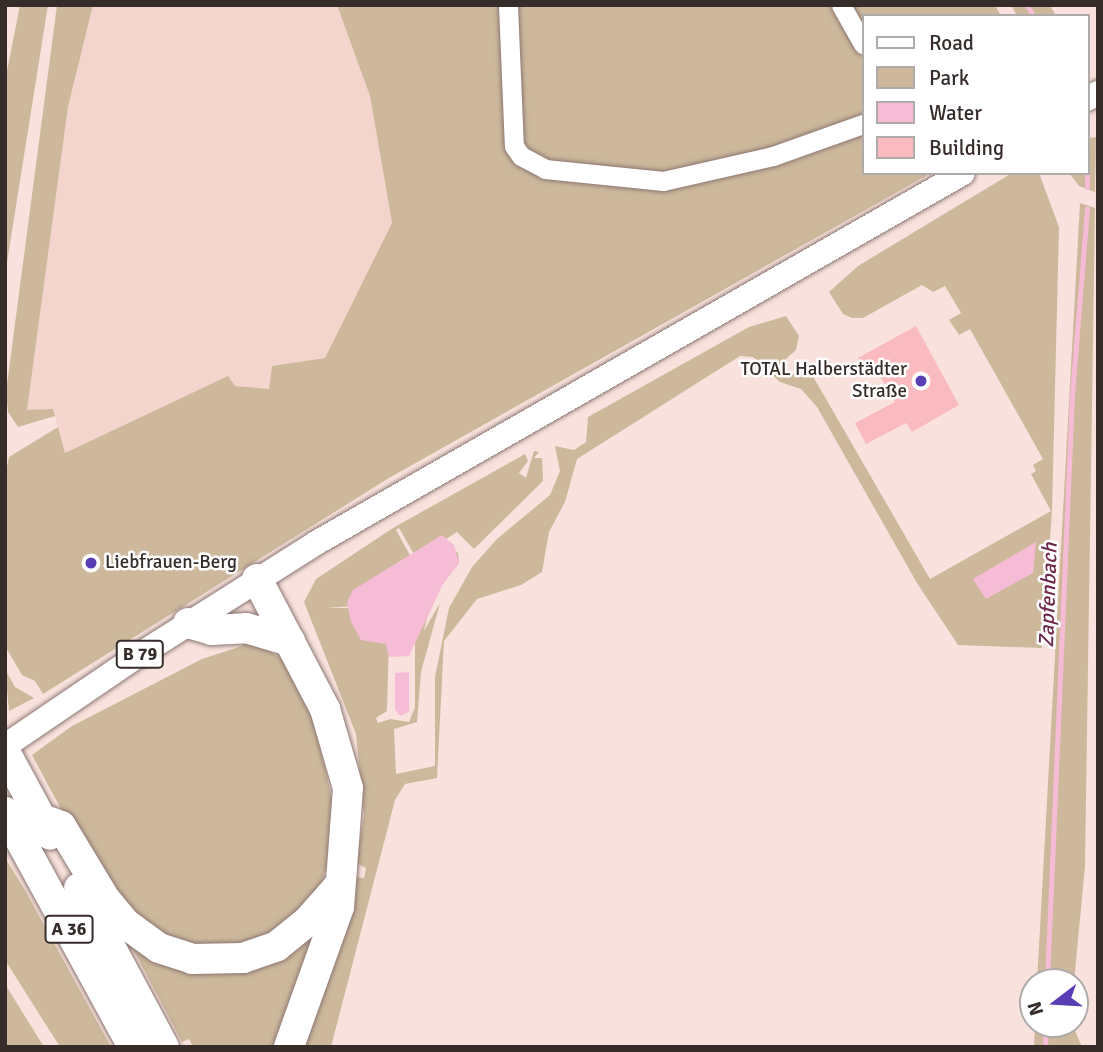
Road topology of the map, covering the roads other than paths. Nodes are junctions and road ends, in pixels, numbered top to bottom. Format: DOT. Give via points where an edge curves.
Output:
graph roads {
  1 [pos="508,5"];
  2 [pos="841,5"];
  3 [pos="862,42"];
  4 [pos="862,124"];
  5 [pos="960,175"];
  6 [pos="257,579"];
  7 [pos="188,623"];
  8 [pos="290,641"];
  9 [pos="5,746"];
  10 [pos="5,752"];
  11 [pos="5,812"];
  12 [pos="42,819"];
  13 [pos="338,887"];
  14 [pos="133,1047"];
  15 [pos="164,1047"];
  16 [pos="289,1047"];
  1 -- 4 [label="lane" via="514,146 521,156 545,169 663,181 773,156"];
  2 -- 3 [label="lane"];
  5 -- 6 [label="main road"];
  6 -- 7 [label="main road"];
  6 -- 8 [label="highway"];
  7 -- 8 [label="highway" via="212,630 246,628"];
  7 -- 9 [label="main road, B 79"];
  8 -- 13 [label="highway" via="325,709 344,767 349,814"];
  10 -- 12 [label="highway, A 36"];
  11 -- 14 [label="highway, A 36"];
  12 -- 13 [label="highway" via="61,826 105,899 126,924 159,948 192,959 243,958 277,946 307,922"];
  12 -- 15 [label="highway, A 36"];
  13 -- 16 [label="highway" via="335,923"];
}
